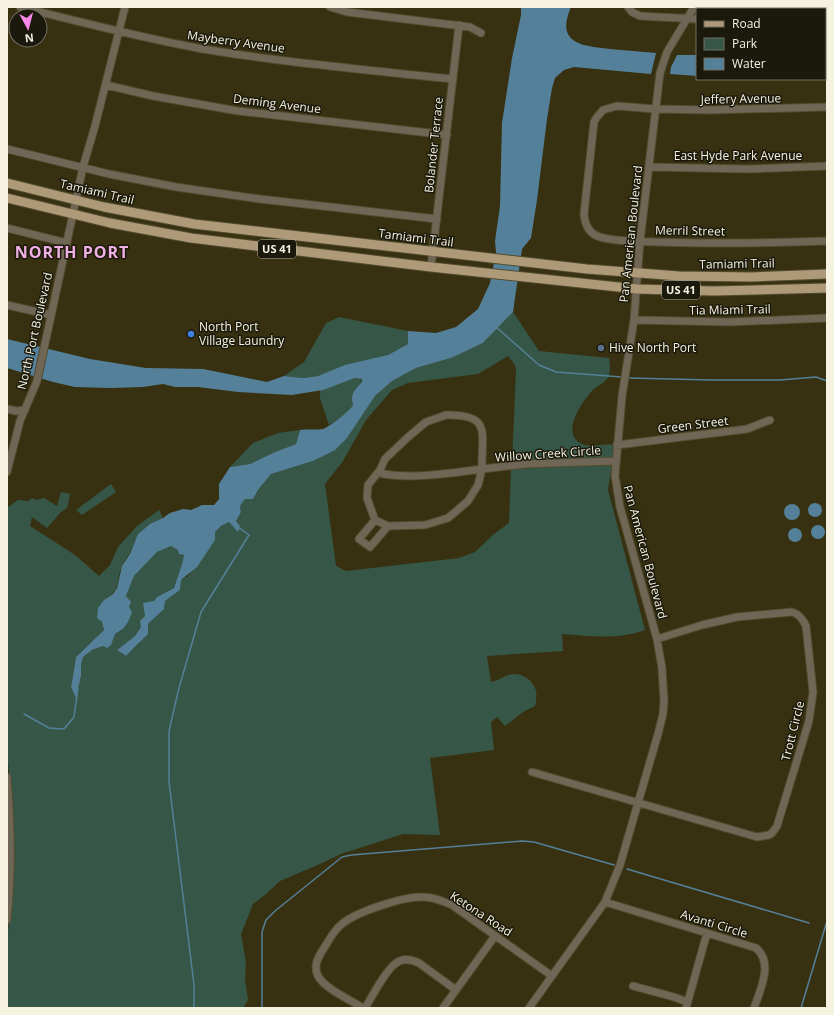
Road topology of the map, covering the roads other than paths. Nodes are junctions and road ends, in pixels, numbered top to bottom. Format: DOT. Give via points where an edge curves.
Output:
graph roads {
  1 [pos="20,7"];
  2 [pos="125,7"];
  3 [pos="330,7"];
  4 [pos="628,7"];
  5 [pos="694,7"];
  6 [pos="686,19"];
  7 [pos="696,19"];
  8 [pos="459,25"];
  9 [pos="119,32"];
  10 [pos="481,33"];
  11 [pos="453,79"];
  12 [pos="106,84"];
  13 [pos="827,107"];
  14 [pos="655,109"];
  15 [pos="447,135"];
  16 [pos="7,149"];
  17 [pos="827,166"];
  18 [pos="83,167"];
  19 [pos="649,167"];
  20 [pos="7,183"];
  21 [pos="7,198"];
  22 [pos="76,200"];
  23 [pos="74,214"];
  24 [pos="437,219"];
  25 [pos="7,228"];
  26 [pos="827,240"];
  27 [pos="640,241"];
  28 [pos="66,243"];
  29 [pos="433,252"];
  30 [pos="432,267"];
  31 [pos="638,274"];
  32 [pos="827,274"];
  33 [pos="827,288"];
  34 [pos="637,289"];
  35 [pos="7,305"];
  36 [pos="51,315"];
  37 [pos="827,318"];
  38 [pos="634,320"];
  39 [pos="7,408"];
  40 [pos="25,410"];
  41 [pos="770,420"];
  42 [pos="617,445"];
  43 [pos="616,461"];
  44 [pos="482,469"];
  45 [pos="380,470"];
  46 [pos="7,472"];
  47 [pos="375,520"];
  48 [pos="388,526"];
  49 [pos="657,639"];
  50 [pos="532,772"];
  51 [pos="7,777"];
  52 [pos="639,802"];
  53 [pos="8,872"];
  54 [pos="8,882"];
  55 [pos="605,902"];
  56 [pos="7,920"];
  57 [pos="707,933"];
  58 [pos="495,936"];
  59 [pos="552,976"];
  60 [pos="633,986"];
  61 [pos="456,990"];
  62 [pos="686,1005"];
  63 [pos="364,1008"];
  64 [pos="443,1008"];
  65 [pos="529,1008"];
  66 [pos="754,1008"];
  1 -- 9 [label="street, Mayberry Avenue"];
  2 -- 9 [label="street, North Port Boulevard"];
  3 -- 8 [label="street" via="347,12"];
  4 -- 6 [label="street" via="640,16"];
  5 -- 6 [label="street, Pan American Boulevard"];
  6 -- 7 [label="street"];
  6 -- 14 [label="street, Pan American Boulevard" via="664,58"];
  8 -- 10 [label="street" via="474,28"];
  8 -- 11 [label="street, Bolander Terrace"];
  9 -- 11 [label="street, Mayberry Avenue" via="228,53"];
  9 -- 12 [label="street, North Port Boulevard"];
  11 -- 15 [label="street, Bolander Terrace"];
  12 -- 15 [label="street, Deming Avenue" via="153,96 230,110"];
  12 -- 18 [label="street, North Port Boulevard"];
  13 -- 14 [label="street, Jeffery Avenue"];
  14 -- 19 [label="street, Pan American Boulevard"];
  14 -- 27 [label="street, Merril Street" via="617,106 600,113 594,122 584,206 585,223 593,233 605,238"];
  15 -- 24 [label="street, Bolander Terrace"];
  16 -- 18 [label="street, Tamiami Trail"];
  17 -- 19 [label="street, East Hyde Park Avenue" via="720,169"];
  18 -- 22 [label="street, North Port Boulevard"];
  18 -- 24 [label="street, Tamiami Trail" via="210,192"];
  19 -- 27 [label="street, Pan American Boulevard"];
  20 -- 22 [label="main road, Tamiami Trail / US 41"];
  21 -- 23 [label="main road, US 41"];
  22 -- 23 [label="street, North Port Boulevard"];
  22 -- 29 [label="main road, Tamiami Trail / US 41" via="194,224"];
  23 -- 28 [label="street, North Port Boulevard"];
  23 -- 30 [label="main road, US 41" via="198,239"];
  24 -- 29 [label="street, Bolander Terrace"];
  25 -- 28 [label="street"];
  26 -- 27 [label="street, Merril Street" via="718,243"];
  27 -- 31 [label="street, Pan American Boulevard"];
  28 -- 36 [label="street, North Port Boulevard"];
  29 -- 30 [label="street, Bolander Terrace"];
  29 -- 31 [label="main road, Tamiami Trail / US 41"];
  30 -- 34 [label="main road, US 41"];
  31 -- 32 [label="main road, Tamiami Trail / US 41" via="714,277"];
  31 -- 34 [label="street, Pan American Boulevard"];
  33 -- 34 [label="main road, US 41" via="714,291"];
  34 -- 38 [label="street, Pan American Boulevard"];
  35 -- 36 [label="street"];
  36 -- 40 [label="street, North Port Boulevard" via="37,381"];
  37 -- 38 [label="street, Tia Miami Trail" via="703,322"];
  38 -- 42 [label="street, Pan American Boulevard"];
  39 -- 40 [label="street"];
  40 -- 46 [label="street, North Port Boulevard"];
  41 -- 42 [label="street, Green Street" via="747,430"];
  42 -- 43 [label="street, Pan American Boulevard"];
  43 -- 44 [label="street, Willow Creek Circle" via="525,464"];
  43 -- 49 [label="street, Pan American Boulevard" via="617,494"];
  44 -- 45 [label="street, Willow Creek Circle" via="425,476 395,476 383,474"];
  44 -- 45 [label="street, Willow Creek Circle" via="480,424 472,418 446,415 426,422 385,459"];
  44 -- 48 [label="street, Willow Creek Circle" via="478,485 468,501 448,518 425,524"];
  45 -- 47 [label="street, Willow Creek Circle" via="368,485 367,498"];
  47 -- 48 [label="street, Willow Creek Circle"];
  47 -- 48 [label="street" via="359,539 370,547"];
  49 -- 52 [label="street, Pan American Boulevard" via="664,685 663,714"];
  49 -- 52 [label="street, Trott Circle" via="737,617 794,613 802,618 806,626 812,704 783,808 776,829 769,835 757,837"];
  50 -- 52 [label="street"];
  51 -- 53 [label="street" via="10,837"];
  52 -- 55 [label="street, Pan American Boulevard" via="620,866"];
  53 -- 54 [label="street"];
  54 -- 56 [label="street"];
  55 -- 57 [label="street, Avanti Circle"];
  55 -- 59 [label="street, Pan American Boulevard"];
  57 -- 62 [label="street"];
  57 -- 66 [label="street, Avanti Circle" via="752,947 762,954 766,968"];
  58 -- 59 [label="street, Ketona Road"];
  58 -- 61 [label="street"];
  58 -- 63 [label="street, Ketona Road" via="452,905 429,897 405,899 351,917 333,933 317,958 316,969 324,984"];
  59 -- 65 [label="street, Pan American Boulevard"];
  60 -- 62 [label="street" via="674,997"];
  61 -- 63 [label="street" via="414,960 403,960 391,967"];
  61 -- 64 [label="street"];
}
